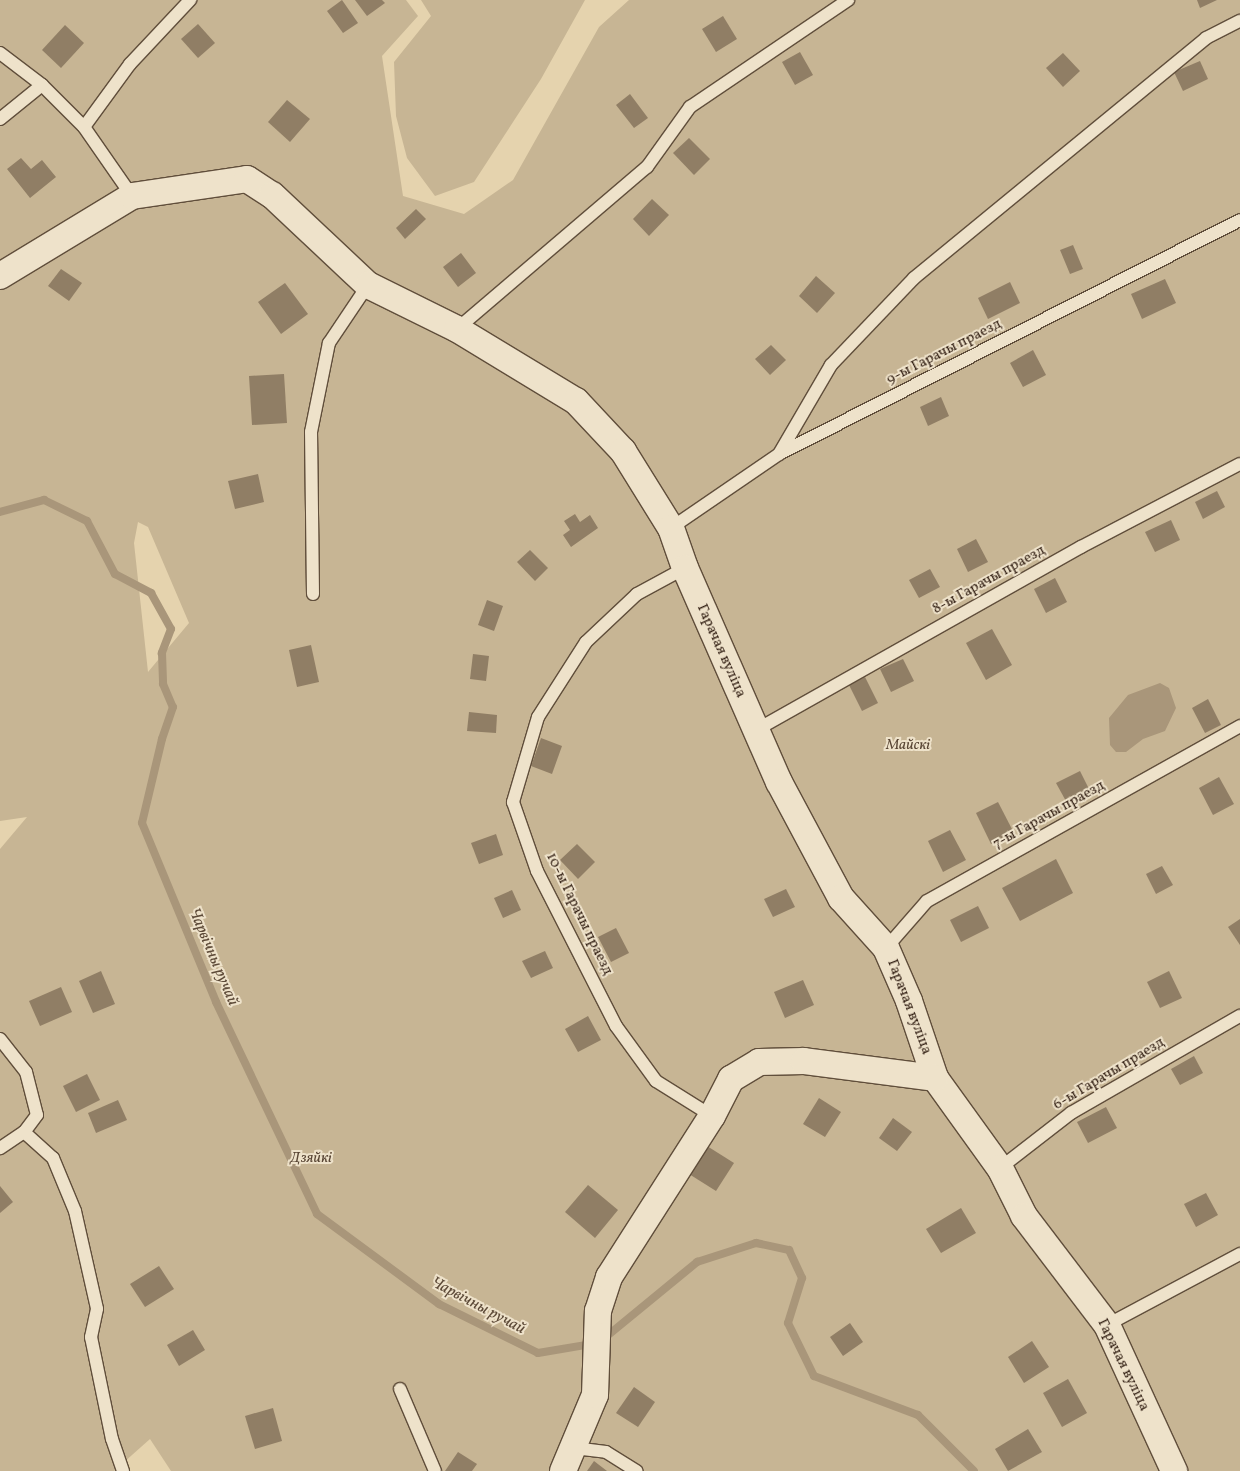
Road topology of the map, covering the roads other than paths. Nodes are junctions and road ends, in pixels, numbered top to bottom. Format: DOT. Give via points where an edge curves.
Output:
graph roads {
  1 [pos="190,0"];
  2 [pos="848,0"];
  3 [pos="1240,21"];
  4 [pos="0,53"];
  5 [pos="42,85"];
  6 [pos="0,118"];
  7 [pos="84,127"];
  8 [pos="132,196"];
  9 [pos="1240,220"];
  10 [pos="0,276"];
  11 [pos="368,285"];
  12 [pos="457,329"];
  13 [pos="778,454"];
  14 [pos="1240,464"];
  15 [pos="671,528"];
  16 [pos="685,568"];
  17 [pos="313,594"];
  18 [pos="1240,726"];
  19 [pos="756,730"];
  20 [pos="886,948"];
  21 [pos="1240,1016"];
  22 [pos="0,1039"];
  23 [pos="935,1078"];
  24 [pos="712,1116"];
  25 [pos="24,1132"];
  26 [pos="0,1148"];
  27 [pos="1000,1168"];
  28 [pos="1240,1254"];
  29 [pos="1107,1325"];
  30 [pos="400,1389"];
  31 [pos="568,1460"];
  32 [pos="123,1471"];
  33 [pos="435,1471"];
  34 [pos="636,1471"];
  35 [pos="1174,1471"];
  1 -- 7 [label="lane" via="130,64"];
  2 -- 12 [label="lane" via="690,107 647,167"];
  3 -- 13 [label="lane" via="1206,38 914,278 831,365"];
  4 -- 5 [label="lane"];
  5 -- 6 [label="lane"];
  5 -- 7 [label="lane"];
  7 -- 8 [label="lane"];
  8 -- 10 [label="street"];
  8 -- 11 [label="street, Гарачая вуліца" via="247,179 272,195"];
  9 -- 13 [label="lane, 9-ы Гарачы праезд"];
  11 -- 12 [label="street, Гарачая вуліца"];
  11 -- 17 [label="lane" via="330,343 311,432"];
  12 -- 15 [label="street, Гарачая вуліца" via="576,401 623,451"];
  13 -- 15 [label="lane, 9-ы Гарачы праезд"];
  14 -- 19 [label="lane, 8-ы Гарачы праезд" via="1081,547"];
  15 -- 16 [label="street, Гарачая вуліца"];
  16 -- 19 [label="street, Гарачая вуліца"];
  16 -- 24 [label="lane, 10-ы Гарачы праезд" via="637,594 586,642 538,717 513,802 537,871 616,1026 656,1081"];
  18 -- 20 [label="lane, 7-ы Гарачы праезд" via="927,902"];
  19 -- 20 [label="street, Гарачая вуліца" via="779,782 841,898"];
  20 -- 23 [label="street, Гарачая вуліца" via="909,1001"];
  21 -- 27 [label="lane, 6-ы Гарачы праезд" via="1071,1113"];
  22 -- 25 [label="lane" via="26,1072 36,1115"];
  23 -- 24 [label="street" via="804,1061 759,1062 731,1079"];
  23 -- 27 [label="street, Гарачая вуліца"];
  24 -- 31 [label="street" via="609,1277 598,1310 595,1395"];
  25 -- 26 [label="lane"];
  25 -- 32 [label="lane" via="53,1158 75,1211 97,1309 91,1336 112,1439"];
  27 -- 29 [label="street, Гарачая вуліца" via="1024,1216"];
  28 -- 29 [label="lane"];
  29 -- 35 [label="street, Гарачая вуліца"];
  30 -- 33 [label="lane"];
  31 -- 34 [label="lane" via="606,1452"];
}
